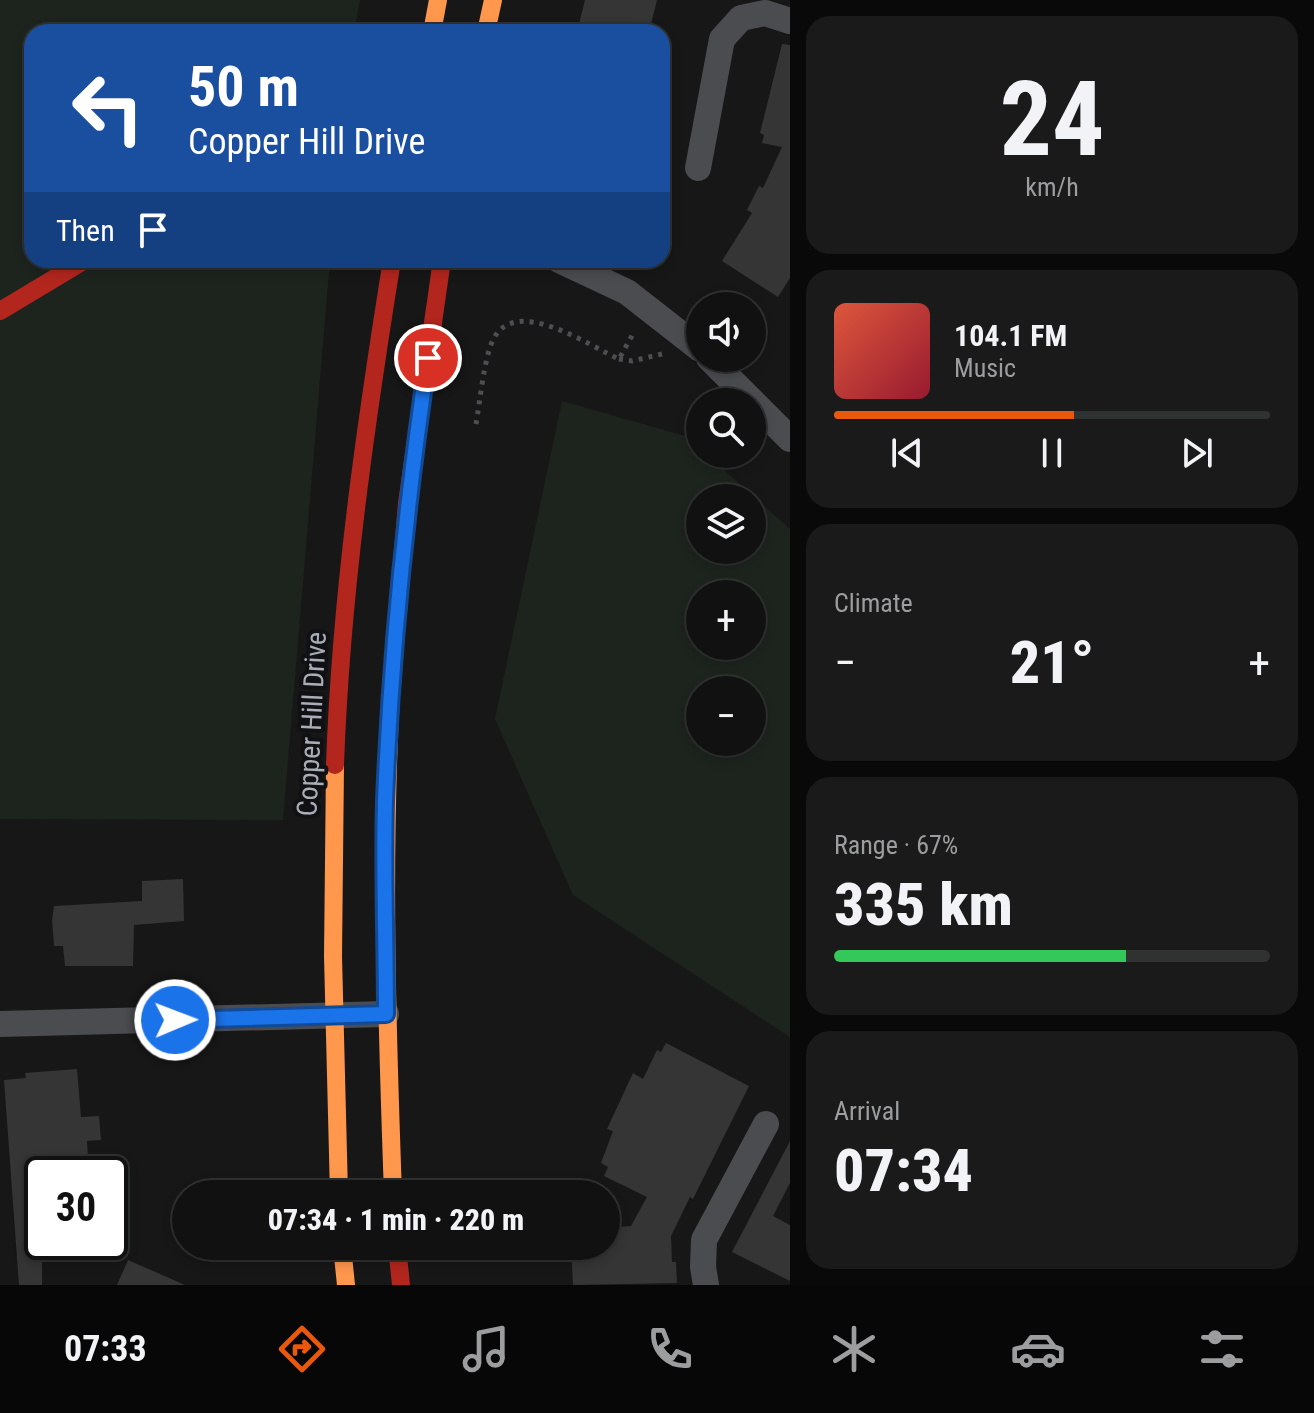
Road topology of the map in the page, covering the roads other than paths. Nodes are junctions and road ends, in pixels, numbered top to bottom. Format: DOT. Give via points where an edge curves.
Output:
graph roads {
  1 [pos="438,0"];
  2 [pos="493,0"];
  3 [pos="790,21"];
  4 [pos="434,24"];
  5 [pos="488,24"];
  6 [pos="698,168"];
  7 [pos="72,268"];
  8 [pos="391,268"];
  9 [pos="441,268"];
  10 [pos="576,268"];
  11 [pos="0,311"];
  12 [pos="686,338"];
  13 [pos="723,372"];
  14 [pos="790,439"];
  15 [pos="386,1014"];
  16 [pos="332,1016"];
  17 [pos="0,1024"];
  18 [pos="766,1124"];
  19 [pos="338,1180"];
  20 [pos="392,1180"];
  21 [pos="343,1260"];
  22 [pos="398,1260"];
  23 [pos="346,1285"];
  24 [pos="401,1285"];
  25 [pos="706,1285"];
  1 -- 4 [label="main road"];
  2 -- 5 [label="main road"];
  3 -- 6 [label="street" via="765,13 741,18 722,39"];
  7 -- 11 [label="main road"];
  8 -- 16 [label="main road, Copper Hill Drive" via="348,561 334,778"];
  9 -- 15 [label="main road" via="396,618 385,803"];
  10 -- 12 [label="street" via="627,292"];
  13 -- 14 [label="street"];
  15 -- 16 [label="street"];
  15 -- 20 [label="main road"];
  16 -- 17 [label="street"];
  16 -- 19 [label="main road, Copper Hill Drive"];
  18 -- 25 [label="street" via="704,1240"];
  21 -- 23 [label="main road"];
  22 -- 24 [label="main road"];
}
